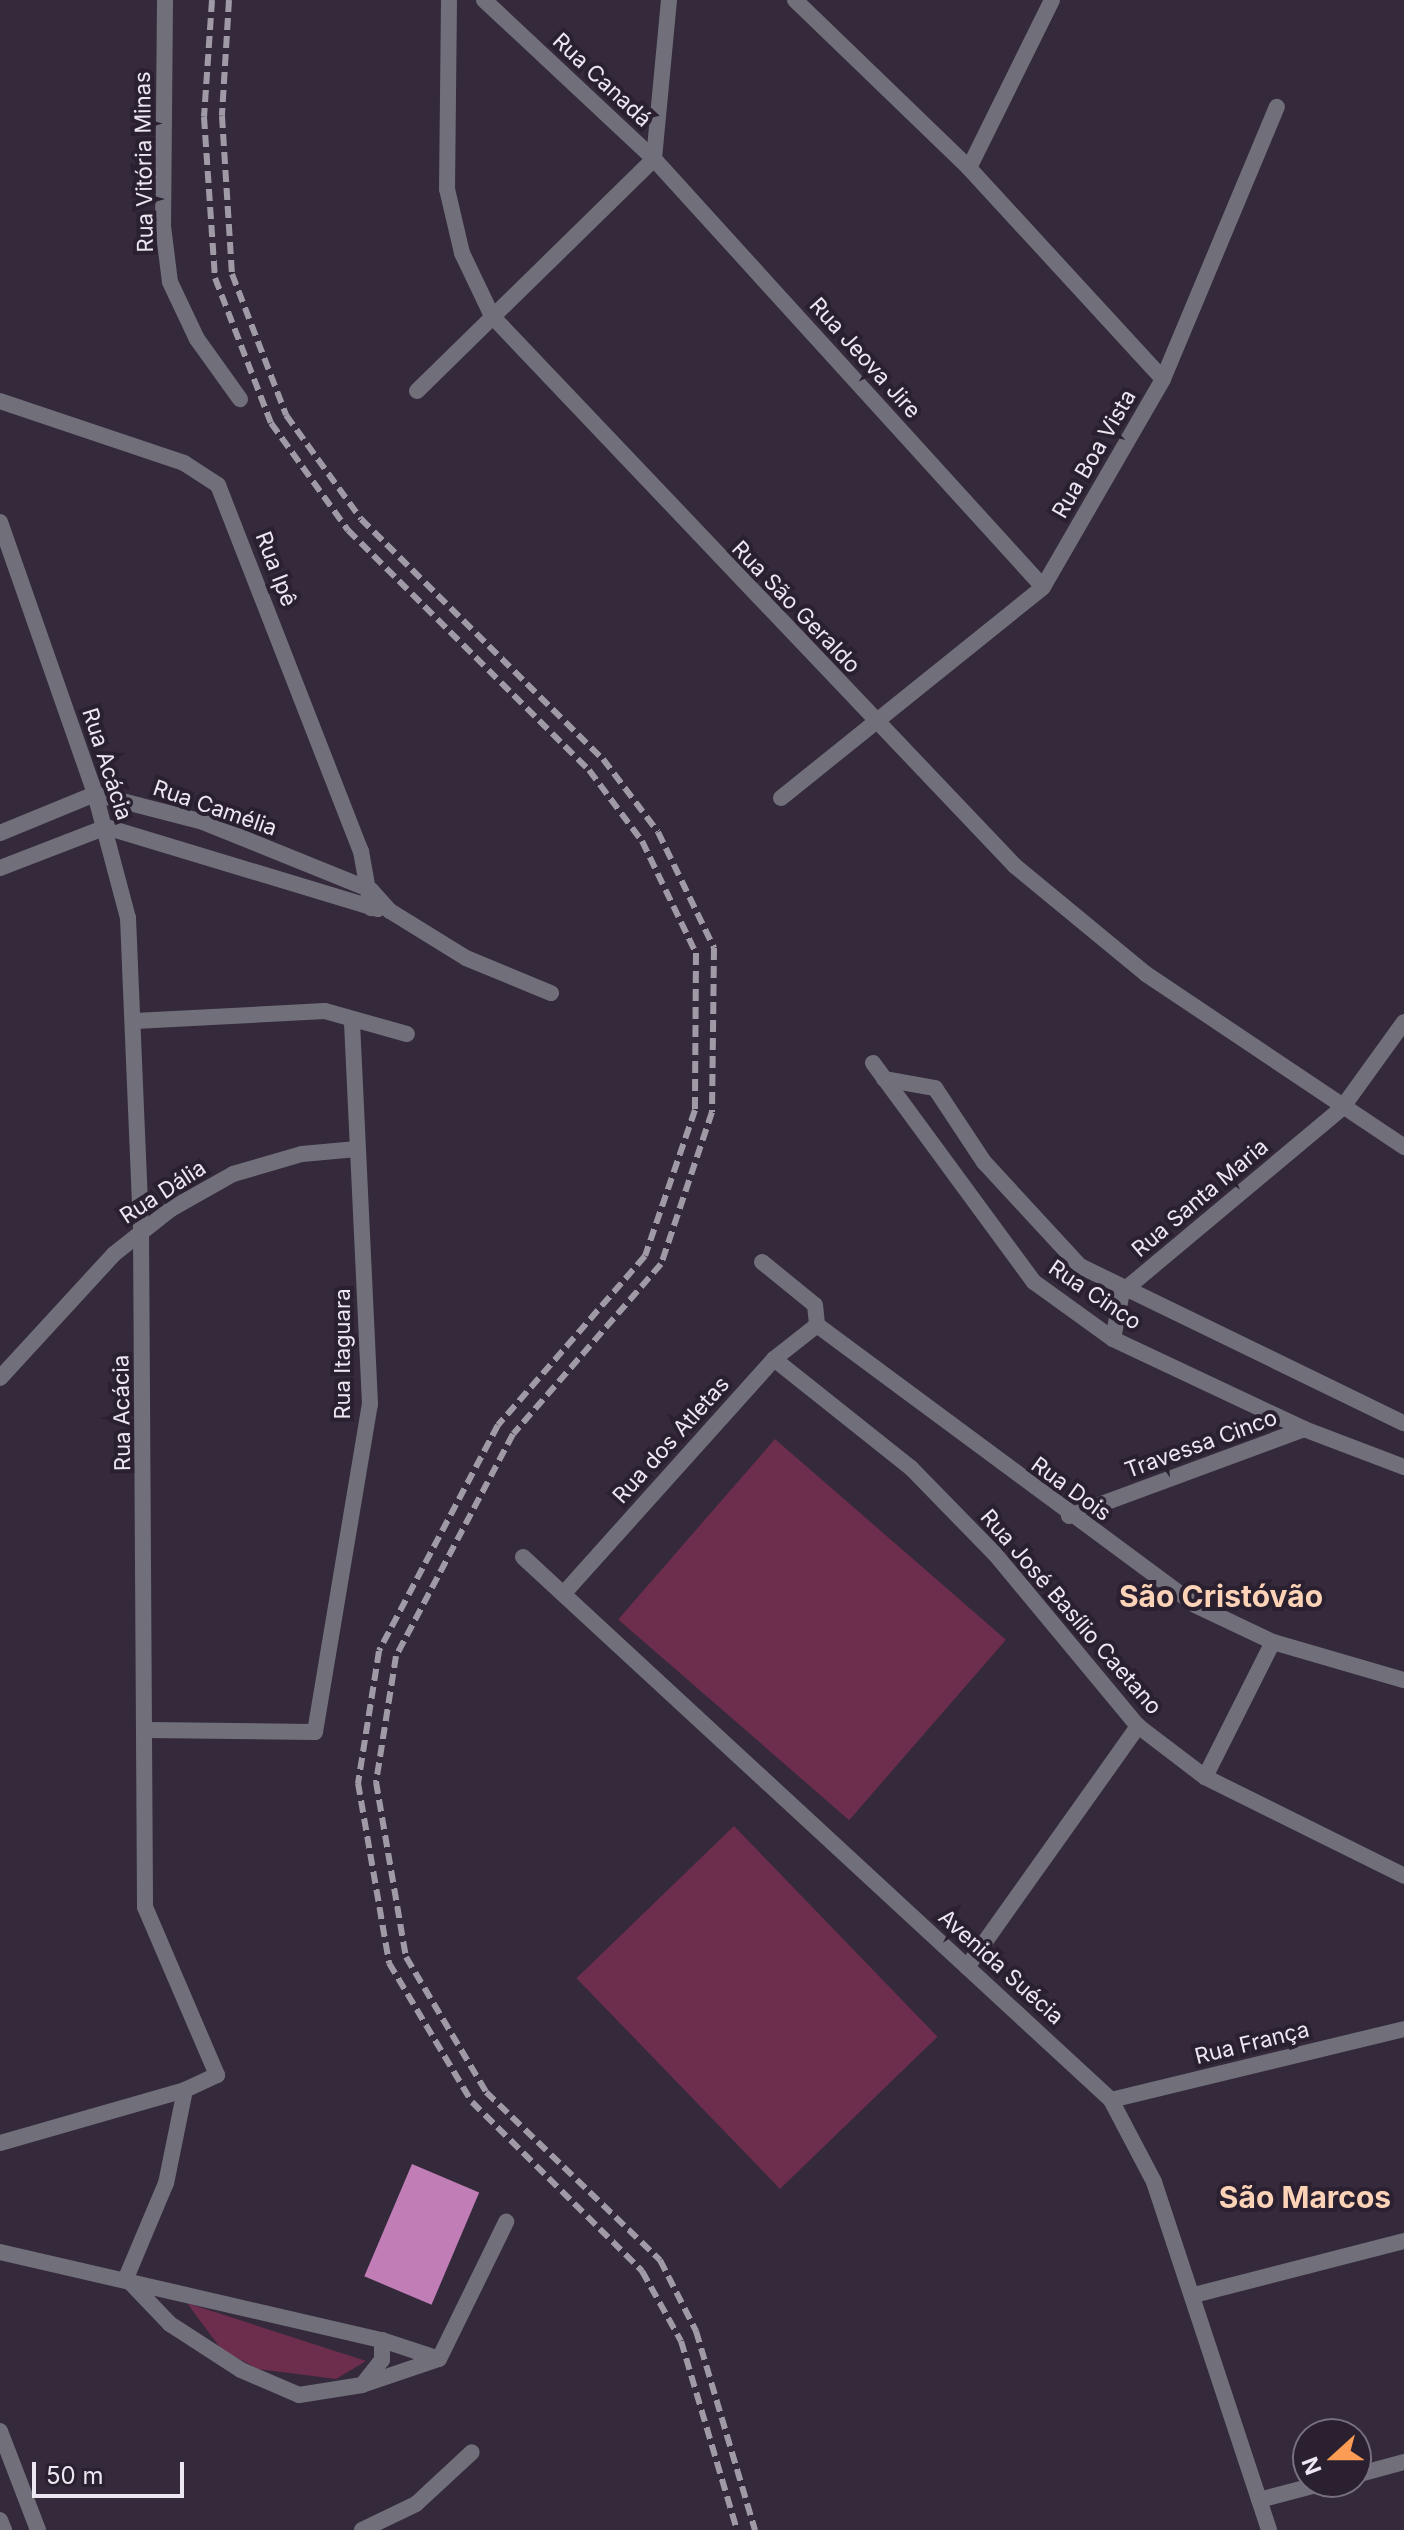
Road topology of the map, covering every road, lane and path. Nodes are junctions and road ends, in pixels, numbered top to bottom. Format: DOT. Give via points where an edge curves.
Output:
graph roads {
  1 [pos="165,0"];
  2 [pos="449,0"];
  3 [pos="484,0"];
  4 [pos="669,0"];
  5 [pos="795,0"];
  6 [pos="1052,0"];
  7 [pos="1277,107"];
  8 [pos="654,159"];
  9 [pos="969,168"];
  10 [pos="492,316"];
  11 [pos="1163,379"];
  12 [pos="417,391"];
  13 [pos="240,399"];
  14 [pos="0,401"];
  15 [pos="0,522"];
  16 [pos="1043,587"];
  17 [pos="877,719"];
  18 [pos="95,794"];
  19 [pos="781,798"];
  20 [pos="106,827"];
  21 [pos="0,833"];
  22 [pos="0,868"];
  23 [pos="371,890"];
  24 [pos="371,908"];
  25 [pos="390,911"];
  26 [pos="551,993"];
  27 [pos="352,1020"];
  28 [pos="135,1021"];
  29 [pos="1404,1022"];
  30 [pos="407,1034"];
  31 [pos="873,1063"];
  32 [pos="884,1079"];
  33 [pos="1342,1108"];
  34 [pos="1404,1147"];
  35 [pos="357,1149"];
  36 [pos="141,1228"];
  37 [pos="762,1262"];
  38 [pos="1122,1292"];
  39 [pos="817,1325"];
  40 [pos="1113,1339"];
  41 [pos="774,1359"];
  42 [pos="0,1378"];
  43 [pos="1404,1423"];
  44 [pos="1304,1429"];
  45 [pos="1404,1467"];
  46 [pos="1069,1516"];
  47 [pos="523,1557"];
  48 [pos="565,1592"];
  49 [pos="1273,1642"];
  50 [pos="1404,1680"];
  51 [pos="1138,1726"];
  52 [pos="148,1730"];
  53 [pos="1205,1777"];
  54 [pos="1404,1876"];
  55 [pos="967,1967"];
  56 [pos="1404,2029"];
  57 [pos="185,2090"];
  58 [pos="1111,2100"];
  59 [pos="0,2143"];
  60 [pos="506,2222"];
  61 [pos="1404,2241"];
  62 [pos="0,2252"];
  63 [pos="126,2278"];
  64 [pos="1194,2295"];
  65 [pos="382,2340"];
  66 [pos="439,2359"];
  67 [pos="362,2385"];
  68 [pos="0,2431"];
  69 [pos="472,2452"];
  70 [pos="1404,2462"];
  71 [pos="1372,2471"];
  72 [pos="1292,2491"];
  73 [pos="1259,2500"];
  74 [pos="0,2520"];
  75 [pos="4,2530"];
  76 [pos="38,2530"];
  77 [pos="362,2530"];
  78 [pos="1269,2530"];
  1 -- 13 [label="street, Rua Vitória Minas" via="163,226 170,282 197,339"];
  2 -- 10 [label="street, Rua São Geraldo" via="447,189 462,253"];
  3 -- 8 [label="street, Rua Canadá"];
  4 -- 8 [label="street"];
  5 -- 9 [label="street"];
  6 -- 9 [label="street"];
  7 -- 11 [label="street"];
  8 -- 10 [label="street"];
  8 -- 16 [label="street, Rua Jeova Jire"];
  9 -- 11 [label="street, Rua Boa Vista"];
  10 -- 12 [label="street"];
  10 -- 17 [label="street, Rua São Geraldo"];
  11 -- 16 [label="street, Rua Boa Vista"];
  14 -- 23 [label="street, Rua Ipê" via="184,463 218,485"];
  15 -- 18 [label="street, Rua Acácia"];
  16 -- 17 [label="street, Rua Boa Vista"];
  17 -- 19 [label="street, Rua Boa Vista"];
  17 -- 33 [label="street, Rua São Geraldo" via="1015,866 1146,974"];
  18 -- 20 [label="street, Rua Acácia"];
  18 -- 21 [label="street"];
  18 -- 23 [label="street, Rua Camélia" via="203,822"];
  20 -- 22 [label="street"];
  20 -- 24 [label="street"];
  20 -- 28 [label="street, Rua Acácia" via="128,918"];
  23 -- 24 [label="street, Rua Ipê"];
  23 -- 25 [label="street, Rua Ipê"];
  24 -- 25 [label="street, Rua Ipê"];
  25 -- 26 [label="street, Rua Ipê" via="466,958"];
  27 -- 28 [label="street" via="325,1011"];
  27 -- 30 [label="street"];
  27 -- 35 [label="street, Rua Itaguara"];
  28 -- 36 [label="street, Rua Acácia"];
  29 -- 33 [label="street, Rua Santa Maria"];
  31 -- 32 [label="street, Rua Cinco"];
  32 -- 38 [label="street, Rua Cinco" via="935,1088 1016,1196 1080,1266"];
  32 -- 40 [label="street, Rua Cinco" via="1034,1282"];
  33 -- 34 [label="street"];
  33 -- 38 [label="street, Rua Santa Maria"];
  35 -- 36 [label="street, Rua Dália" via="302,1154 233,1174"];
  35 -- 52 [label="street, Rua Itaguara" via="370,1404 315,1732"];
  36 -- 42 [label="street, Rua Dália"];
  36 -- 52 [label="street, Rua Acácia"];
  37 -- 39 [label="street, Rua Dois" via="815,1305"];
  38 -- 40 [label="street"];
  38 -- 43 [label="street, Rua Cinco"];
  39 -- 41 [label="street, Rua dos Atletas"];
  39 -- 46 [label="street, Rua Dois"];
  40 -- 44 [label="street, Rua Cinco"];
  41 -- 48 [label="street, Rua dos Atletas"];
  41 -- 51 [label="street, Rua José Basílio Caetano" via="911,1468 995,1554"];
  44 -- 45 [label="street, Rua Cinco"];
  44 -- 46 [label="street, Travessa Cinco"];
  46 -- 49 [label="street, Rua Dois" via="1195,1605"];
  47 -- 48 [label="street, Avenida Suécia"];
  48 -- 55 [label="street, Avenida Suécia"];
  49 -- 50 [label="street, Rua Dois"];
  49 -- 53 [label="street"];
  51 -- 53 [label="street, Rua José Basílio Caetano"];
  51 -- 55 [label="street"];
  52 -- 57 [label="street, Rua Acácia" via="145,1907 217,2075"];
  53 -- 54 [label="street, Rua José Basílio Caetano"];
  55 -- 58 [label="street, Avenida Suécia"];
  56 -- 58 [label="street, Rua França"];
  57 -- 59 [label="street"];
  57 -- 63 [label="street" via="166,2183"];
  58 -- 64 [label="street, Avenida Suécia" via="1154,2182"];
  60 -- 66 [label="street"];
  61 -- 64 [label="street"];
  62 -- 63 [label="street"];
  63 -- 65 [label="street"];
  63 -- 67 [label="street" via="170,2324 241,2370 299,2395"];
  64 -- 73 [label="street, Avenida Suécia"];
  65 -- 66 [label="street"];
  65 -- 67 [label="street" via="382,2360"];
  66 -- 67 [label="street"];
  68 -- 76 [label="street"];
  69 -- 77 [label="street" via="416,2504"];
  70 -- 71 [label="street"];
  72 -- 73 [label="street"];
  73 -- 78 [label="street, Avenida Suécia"];
  74 -- 75 [label="street"];
}
